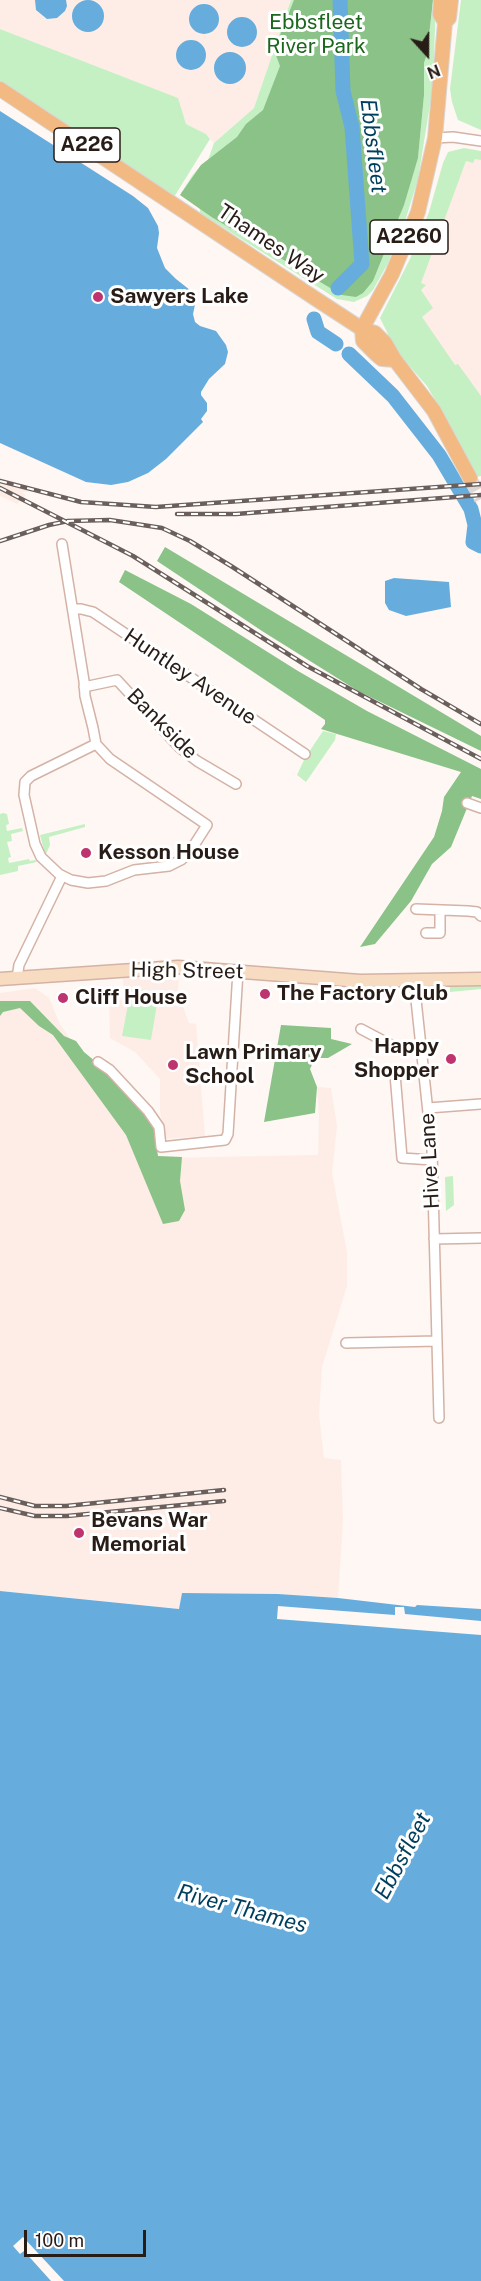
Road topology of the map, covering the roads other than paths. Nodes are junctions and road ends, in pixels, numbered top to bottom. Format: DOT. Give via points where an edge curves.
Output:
graph roads {
  1 [pos="441,0"];
  2 [pos="451,0"];
  3 [pos="445,22"];
  4 [pos="0,89"];
  5 [pos="435,138"];
  6 [pos="481,141"];
  7 [pos="362,329"];
  8 [pos="470,478"];
  9 [pos="62,544"];
  10 [pos="73,609"];
  11 [pos="84,687"];
  12 [pos="96,744"];
  13 [pos="305,754"];
  14 [pos="236,784"];
  15 [pos="467,803"];
  16 [pos="481,808"];
  17 [pos="63,876"];
  18 [pos="416,909"];
  19 [pos="440,911"];
  20 [pos="481,916"];
  21 [pos="426,933"];
  22 [pos="238,970"];
  23 [pos="17,978"];
  24 [pos="0,979"];
  25 [pos="481,979"];
  26 [pos="414,981"];
  27 [pos="361,1029"];
  28 [pos="421,1046"];
  29 [pos="98,1062"];
  30 [pos="395,1074"];
  31 [pos="481,1104"];
  32 [pos="428,1108"];
  33 [pos="432,1160"];
  34 [pos="481,1238"];
  35 [pos="434,1239"];
  36 [pos="437,1341"];
  37 [pos="346,1343"];
  38 [pos="439,1418"];
  1 -- 3 [label="main road" via="440,14"];
  2 -- 3 [label="main road, A2260"];
  3 -- 5 [label="main road, A2260"];
  4 -- 7 [label="main road, Thames Way / A226"];
  5 -- 6 [label="street"];
  5 -- 7 [label="main road, A2260" via="406,245"];
  7 -- 8 [label="main road" via="363,341 382,359 394,360 434,411"];
  9 -- 10 [label="street"];
  10 -- 11 [label="street"];
  10 -- 13 [label="street, Huntley Avenue" via="99,616"];
  11 -- 12 [label="street"];
  11 -- 14 [label="street, Bankside" via="117,680 179,747"];
  12 -- 17 [label="street" via="31,776 24,785 37,850"];
  12 -- 17 [label="street" via="110,759 207,825 187,855 173,865 134,870 97,883 82,883"];
  15 -- 16 [label="street"];
  17 -- 23 [label="street" via="19,965"];
  18 -- 19 [label="street"];
  19 -- 20 [label="street" via="475,912"];
  19 -- 21 [label="street" via="440,933"];
  22 -- 23 [label="main road, High Street" via="178,967"];
  22 -- 26 [label="main road, High Street" via="348,981"];
  22 -- 29 [label="street" via="228,1136 223,1141 161,1147 159,1127 148,1111"];
  23 -- 24 [label="main road, High Street"];
  25 -- 26 [label="main road, High Street"];
  26 -- 28 [label="street, Hive Lane"];
  27 -- 28 [label="street" via="399,1049"];
  28 -- 32 [label="street, Hive Lane"];
  30 -- 33 [label="street" via="402,1158"];
  31 -- 32 [label="street"];
  32 -- 33 [label="street, Hive Lane"];
  33 -- 35 [label="street, Hive Lane"];
  34 -- 35 [label="street"];
  35 -- 36 [label="street, Hive Lane"];
  36 -- 37 [label="street"];
  36 -- 38 [label="street, Hive Lane"];
}
